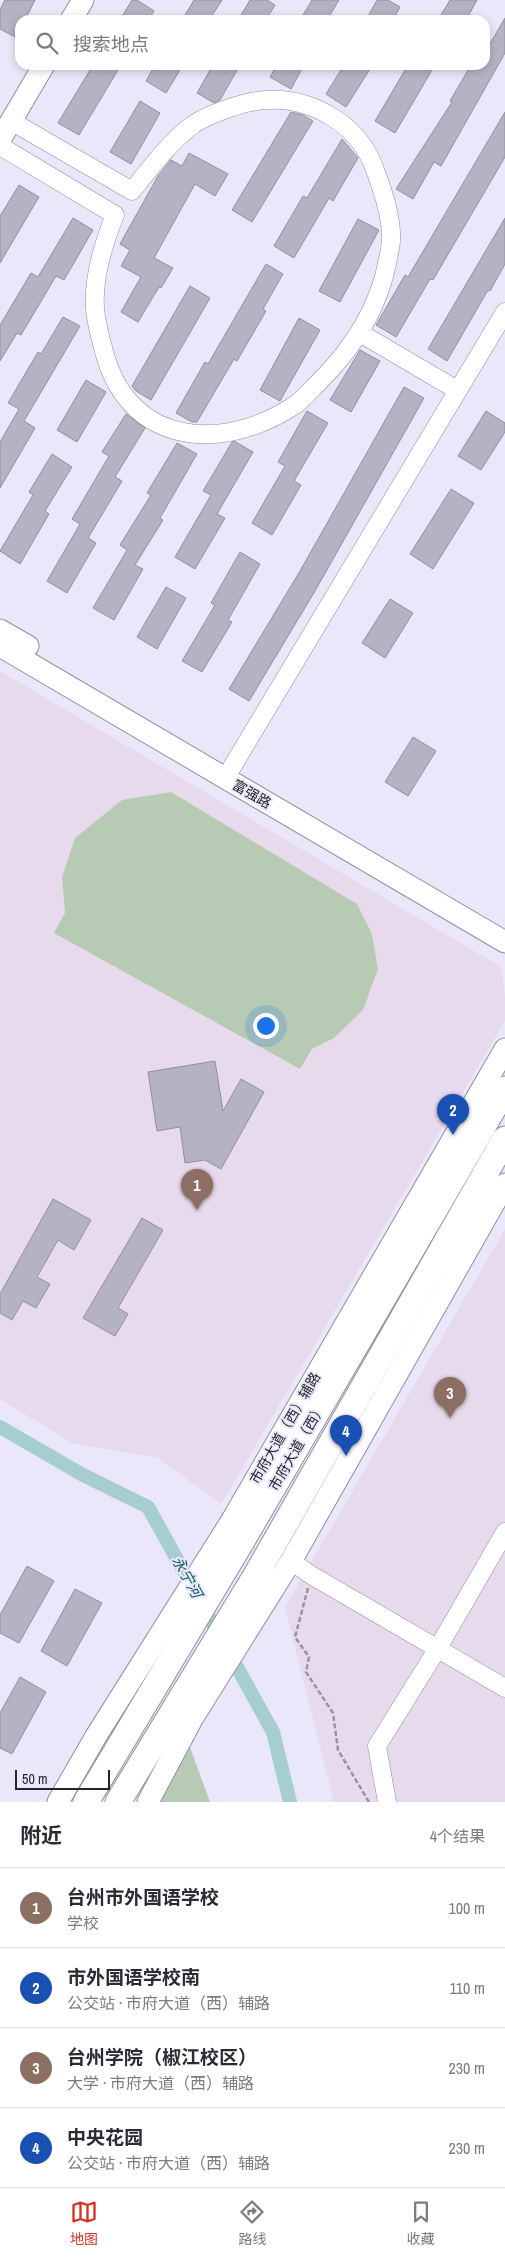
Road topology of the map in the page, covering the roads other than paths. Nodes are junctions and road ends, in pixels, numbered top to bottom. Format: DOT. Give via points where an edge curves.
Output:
graph roads {
  1 [pos="83,0"];
  2 [pos="74,15"];
  3 [pos="41,70"];
  4 [pos="11,121"];
  5 [pos="0,140"];
  6 [pos="0,146"];
  7 [pos="505,312"];
  8 [pos="360,333"];
  9 [pos="457,390"];
  10 [pos="0,630"];
  11 [pos="0,646"];
  12 [pos="232,767"];
  13 [pos="505,926"];
  14 [pos="505,942"];
  15 [pos="505,1049"];
  16 [pos="505,1089"];
  17 [pos="505,1139"];
  18 [pos="505,1184"];
  19 [pos="237,1531"];
  20 [pos="505,1532"];
  21 [pos="290,1560"];
  22 [pos="262,1586"];
  23 [pos="438,1648"];
  24 [pos="505,1688"];
  25 [pos="188,1708"];
  26 [pos="89,1795"];
  27 [pos="58,1802"];
  28 [pos="118,1802"];
  29 [pos="148,1802"];
  30 [pos="387,1802"];
  1 -- 2 [label="main road"];
  3 -- 4 [label="main road"];
  4 -- 5 [label="main road"];
  4 -- 8 [label="street" via="132,191 193,125 215,114 266,100 302,103 325,113 359,139 372,160 392,240 385,274"];
  6 -- 8 [label="street" via="116,215 104,243 99,269 94,307 99,335 108,368 124,398 159,426 185,434 211,435 264,423 297,404 332,369"];
  7 -- 9 [label="street"];
  8 -- 9 [label="street"];
  9 -- 12 [label="street"];
  10 -- 12 [label="main road, 富强路"];
  11 -- 14 [label="main road, 富强路"];
  12 -- 13 [label="main road, 富强路"];
  15 -- 19 [label="main road, 市府大道（西）辅路"];
  16 -- 19 [label="highway, 市府大道（西）"];
  17 -- 22 [label="highway, 市府大道（西）"];
  18 -- 21 [label="main road"];
  19 -- 26 [label="highway, 市府大道（西）" via="169,1665"];
  19 -- 27 [label="main road, 市府大道（西）辅路" via="157,1641"];
  20 -- 23 [label="street"];
  21 -- 22 [label="main road"];
  21 -- 23 [label="street"];
  22 -- 25 [label="highway, 市府大道（西）"];
  23 -- 24 [label="street"];
  23 -- 30 [label="street" via="377,1746"];
  25 -- 28 [label="highway, 市府大道（西）"];
  25 -- 29 [label="main road"];
}
